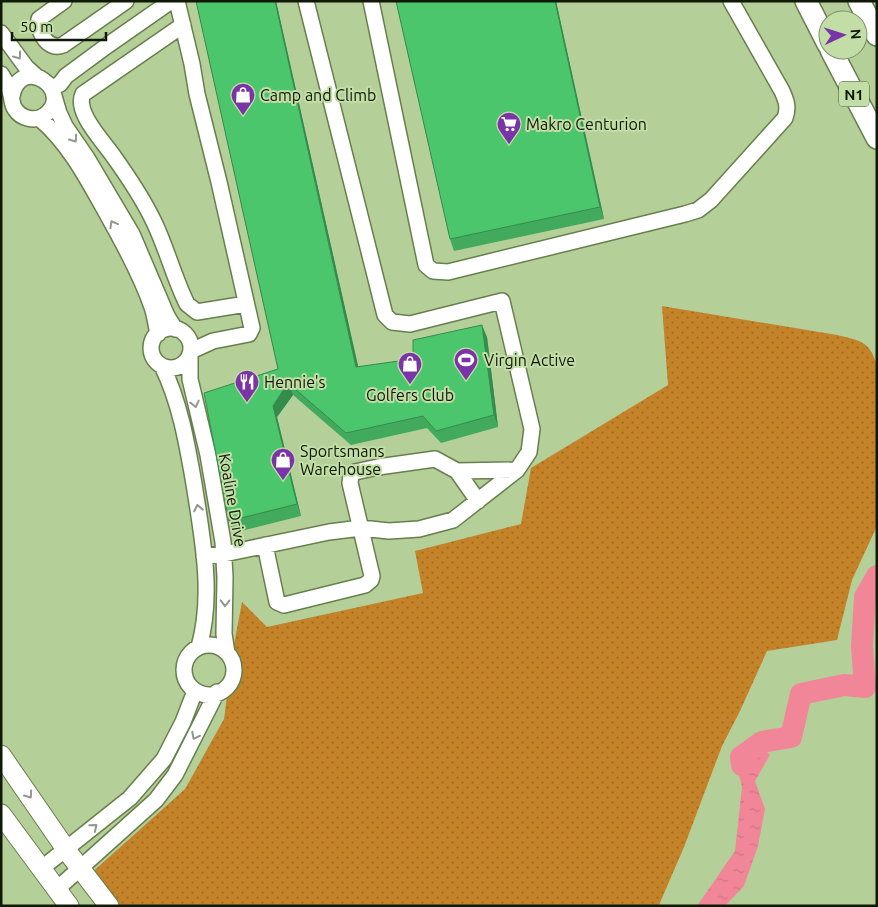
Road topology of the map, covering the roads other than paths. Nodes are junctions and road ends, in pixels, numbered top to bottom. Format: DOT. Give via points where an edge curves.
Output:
graph roads {
  1 [pos="64,1"];
  2 [pos="126,1"];
  3 [pos="171,1"];
  4 [pos="177,1"];
  5 [pos="306,1"];
  6 [pos="371,1"];
  7 [pos="731,1"];
  8 [pos="806,1"];
  9 [pos="859,1"];
  10 [pos="818,24"];
  11 [pos="93,25"];
  12 [pos="183,25"];
  13 [pos="1,33"];
  14 [pos="877,35"];
  15 [pos="108,45"];
  16 [pos="836,60"];
  17 [pos="1,74"];
  18 [pos="47,86"];
  19 [pos="12,96"];
  20 [pos="39,118"];
  21 [pos="877,138"];
  22 [pos="246,304"];
  23 [pos="175,329"];
  24 [pos="158,334"];
  25 [pos="190,349"];
  26 [pos="162,366"];
  27 [pos="516,470"];
  28 [pos="457,471"];
  29 [pos="478,501"];
  30 [pos="360,528"];
  31 [pos="264,546"];
  32 [pos="224,554"];
  33 [pos="204,556"];
  34 [pos="199,647"];
  35 [pos="227,652"];
  36 [pos="195,691"];
  37 [pos="217,692"];
  38 [pos="1,755"];
  39 [pos="1,814"];
  40 [pos="67,849"];
  41 [pos="42,868"];
  42 [pos="81,868"];
  43 [pos="57,889"];
  44 [pos="69,906"];
  45 [pos="109,906"];
  1 -- 11 [label="street" via="39,20 39,30 50,45 63,45"];
  2 -- 11 [label="street"];
  3 -- 15 [label="street"];
  4 -- 12 [label="street"];
  5 -- 27 [label="street" via="385,315 392,322 410,324 502,302 532,429 530,452"];
  6 -- 7 [label="street" via="426,265 434,271 448,272 685,214 698,210 711,200 787,113 782,90"];
  8 -- 10 [label="highway"];
  9 -- 14 [label="highway"];
  11 -- 15 [label="street"];
  12 -- 22 [label="street"];
  12 -- 22 [label="street" via="83,94 80,105 151,217 186,304 197,312"];
  13 -- 18 [label="street, one-way" via="26,67"];
  15 -- 18 [label="street"];
  16 -- 21 [label="highway, N1"];
  17 -- 19 [label="street"];
  18 -- 19 [label="street" via="31,76 16,85"];
  18 -- 20 [label="street" via="50,110"];
  18 -- 23 [label="street, one-way" via="65,126 132,234"];
  19 -- 20 [label="street" via="15,110 25,118"];
  24 -- 20 [label="street, one-way" via="152,308 122,241 85,175 58,137"];
  22 -- 25 [label="street" via="251,332"];
  23 -- 24 [label="street"];
  23 -- 25 [label="street" via="182,331"];
  24 -- 26 [label="street" via="152,351"];
  25 -- 26 [label="street" via="186,362 181,366"];
  25 -- 32 [label="street, Koaline Drive, one-way" via="190,379 208,455"];
  33 -- 26 [label="street, one-way" via="188,452 172,385"];
  27 -- 28 [label="street"];
  27 -- 29 [label="street"];
  28 -- 29 [label="street"];
  28 -- 30 [label="street" via="436,459 354,472 350,483"];
  29 -- 30 [label="street" via="453,520 436,526 389,531"];
  30 -- 31 [label="street"];
  30 -- 31 [label="street" via="371,580 365,585 284,605 277,602"];
  31 -- 32 [label="street"];
  32 -- 33 [label="street"];
  32 -- 35 [label="street, Koaline Drive, one-way"];
  33 -- 34 [label="street" via="205,627"];
  34 -- 35 [label="street" via="211,645"];
  34 -- 36 [label="street" via="184,665 187,682"];
  35 -- 37 [label="street, Koaline Drive" via="233,663 233,675 228,686"];
  36 -- 37 [label="street" via="206,695"];
  40 -- 36 [label="street, one-way" via="130,798 164,759 184,722"];
  37 -- 42 [label="street, Koaline Drive, one-way" via="175,775 156,800"];
  38 -- 40 [label="main road, one-way"];
  39 -- 41 [label="main road"];
  40 -- 41 [label="street"];
  40 -- 42 [label="main road"];
  41 -- 43 [label="main road"];
  42 -- 43 [label="street, Koaline Drive"];
  42 -- 45 [label="main road"];
  43 -- 44 [label="main road"];
}
